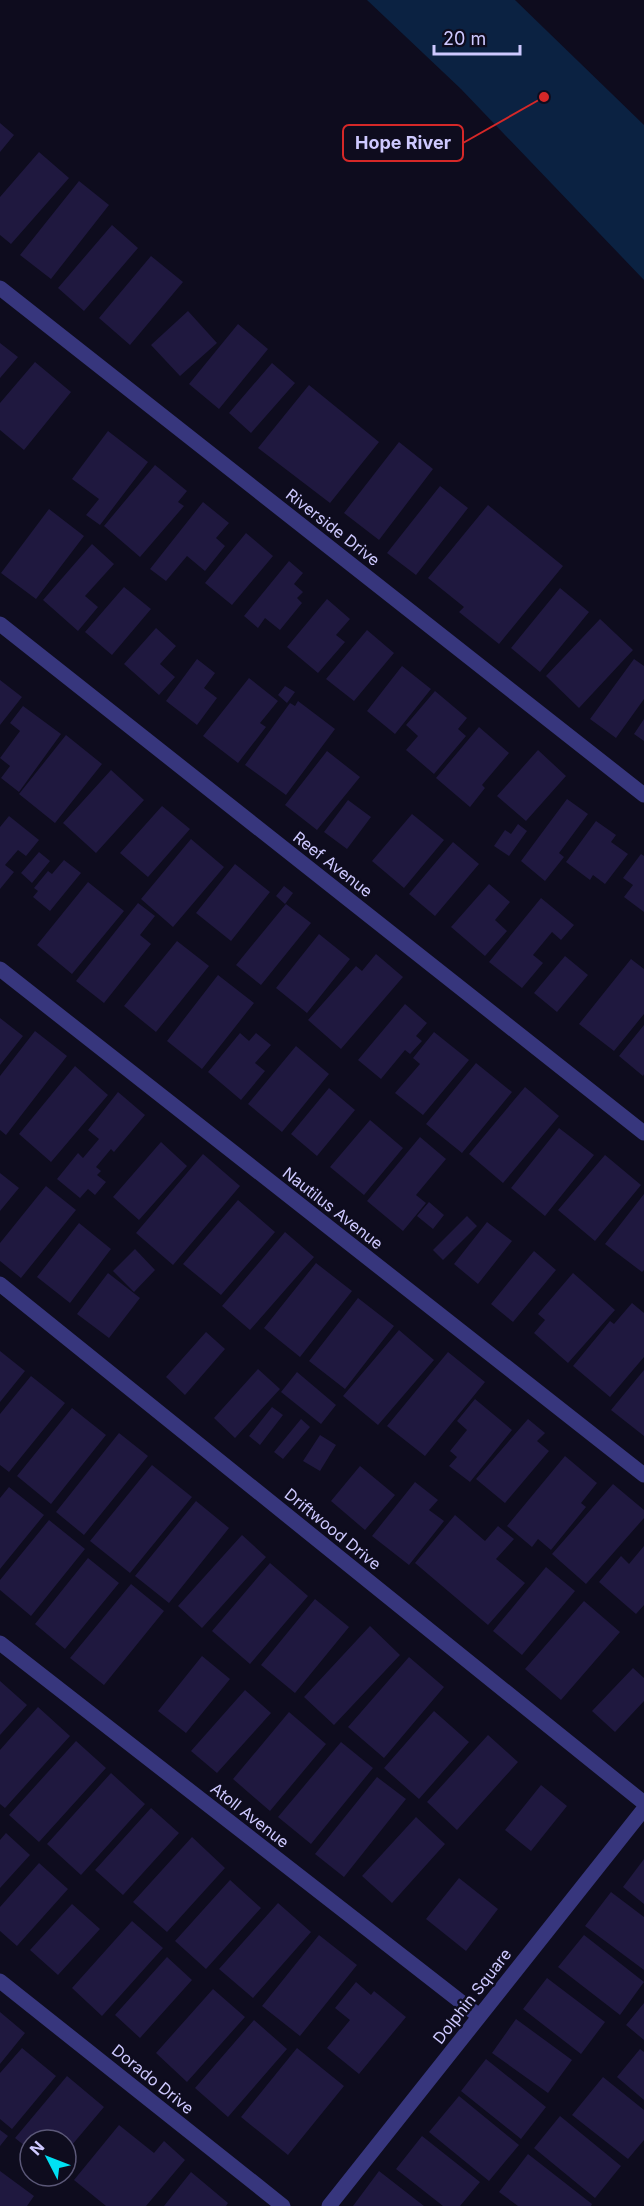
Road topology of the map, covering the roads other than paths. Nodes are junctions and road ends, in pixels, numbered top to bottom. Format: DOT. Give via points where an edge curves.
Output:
graph roads {
  1 [pos="0,288"];
  2 [pos="0,624"];
  3 [pos="644,795"];
  4 [pos="0,969"];
  5 [pos="644,1133"];
  6 [pos="0,1284"];
  7 [pos="644,1475"];
  8 [pos="0,1643"];
  9 [pos="644,1803"];
  10 [pos="644,1809"];
  11 [pos="0,1981"];
  12 [pos="479,2016"];
  13 [pos="283,2206"];
  14 [pos="329,2206"];
  1 -- 3 [label="street, Riverside Drive"];
  2 -- 5 [label="street, Reef Avenue"];
  4 -- 7 [label="street, Nautilus Avenue"];
  6 -- 9 [label="street, Driftwood Drive"];
  8 -- 12 [label="street, Atoll Avenue"];
  10 -- 12 [label="street, Dolphin Square"];
  11 -- 13 [label="street, Dorado Drive"];
  12 -- 14 [label="street, Dolphin Square"];
}
